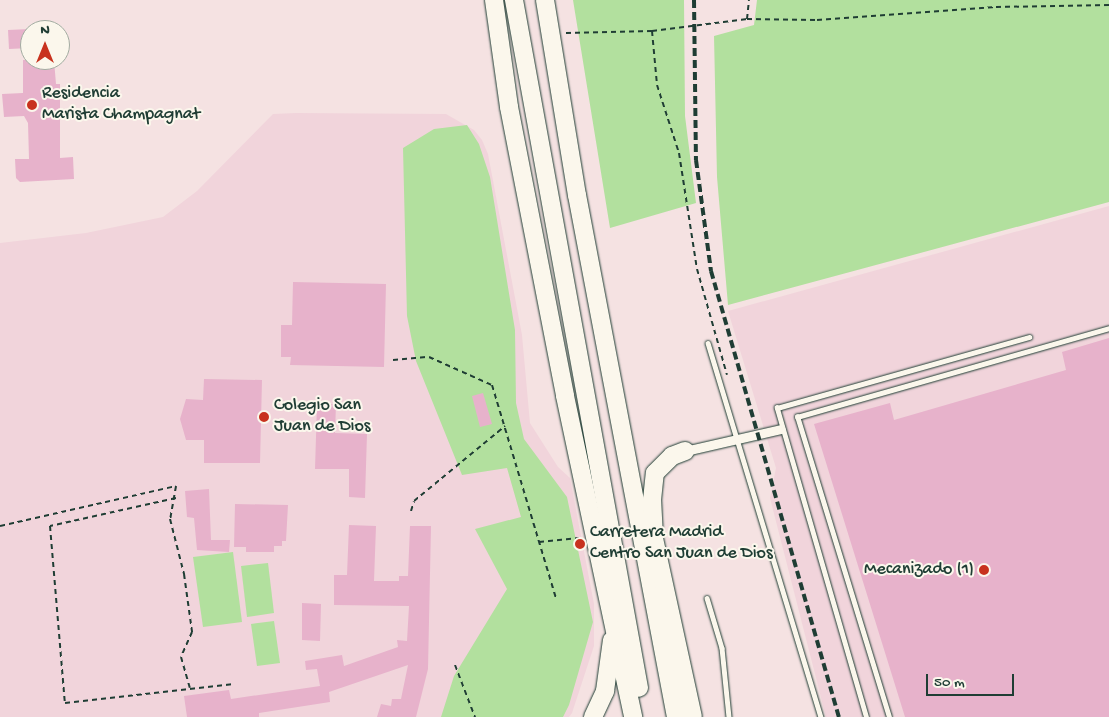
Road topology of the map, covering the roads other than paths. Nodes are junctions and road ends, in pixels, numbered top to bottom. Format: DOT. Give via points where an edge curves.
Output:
graph roads {
  1 [pos="494,0"];
  2 [pos="506,0"];
  3 [pos="514,0"];
  4 [pos="545,0"];
  5 [pos="551,0"];
  6 [pos="551,30"];
  7 [pos="525,184"];
  8 [pos="1109,328"];
  9 [pos="1029,337"];
  10 [pos="708,344"];
  11 [pos="781,429"];
  12 [pos="734,439"];
  13 [pos="626,451"];
  14 [pos="686,451"];
  15 [pos="654,538"];
  16 [pos="606,595"];
  17 [pos="707,598"];
  18 [pos="593,717"];
  19 [pos="633,717"];
  20 [pos="645,717"];
  21 [pos="676,717"];
  22 [pos="693,717"];
  23 [pos="729,717"];
  24 [pos="821,717"];
  25 [pos="866,717"];
  26 [pos="889,717"];
  1 -- 7 [label="highway" via="509,108"];
  2 -- 7 [label="highway"];
  3 -- 20 [label="highway"];
  4 -- 6 [label="highway"];
  5 -- 6 [label="highway"];
  6 -- 13 [label="highway" via="577,195"];
  7 -- 16 [label="highway"];
  8 -- 26 [label="lane" via="797,417"];
  9 -- 11 [label="lane" via="776,408"];
  10 -- 12 [label="lane"];
  11 -- 12 [label="street"];
  11 -- 25 [label="lane"];
  12 -- 14 [label="street"];
  12 -- 24 [label="lane" via="770,543"];
  13 -- 15 [label="highway" via="639,483"];
  13 -- 21 [label="highway"];
  14 -- 15 [label="highway" via="672,456 655,473 652,500"];
  15 -- 22 [label="highway"];
  16 -- 18 [label="highway" via="613,647 605,691"];
  16 -- 19 [label="highway"];
  17 -- 23 [label="lane" via="722,648"];
}
